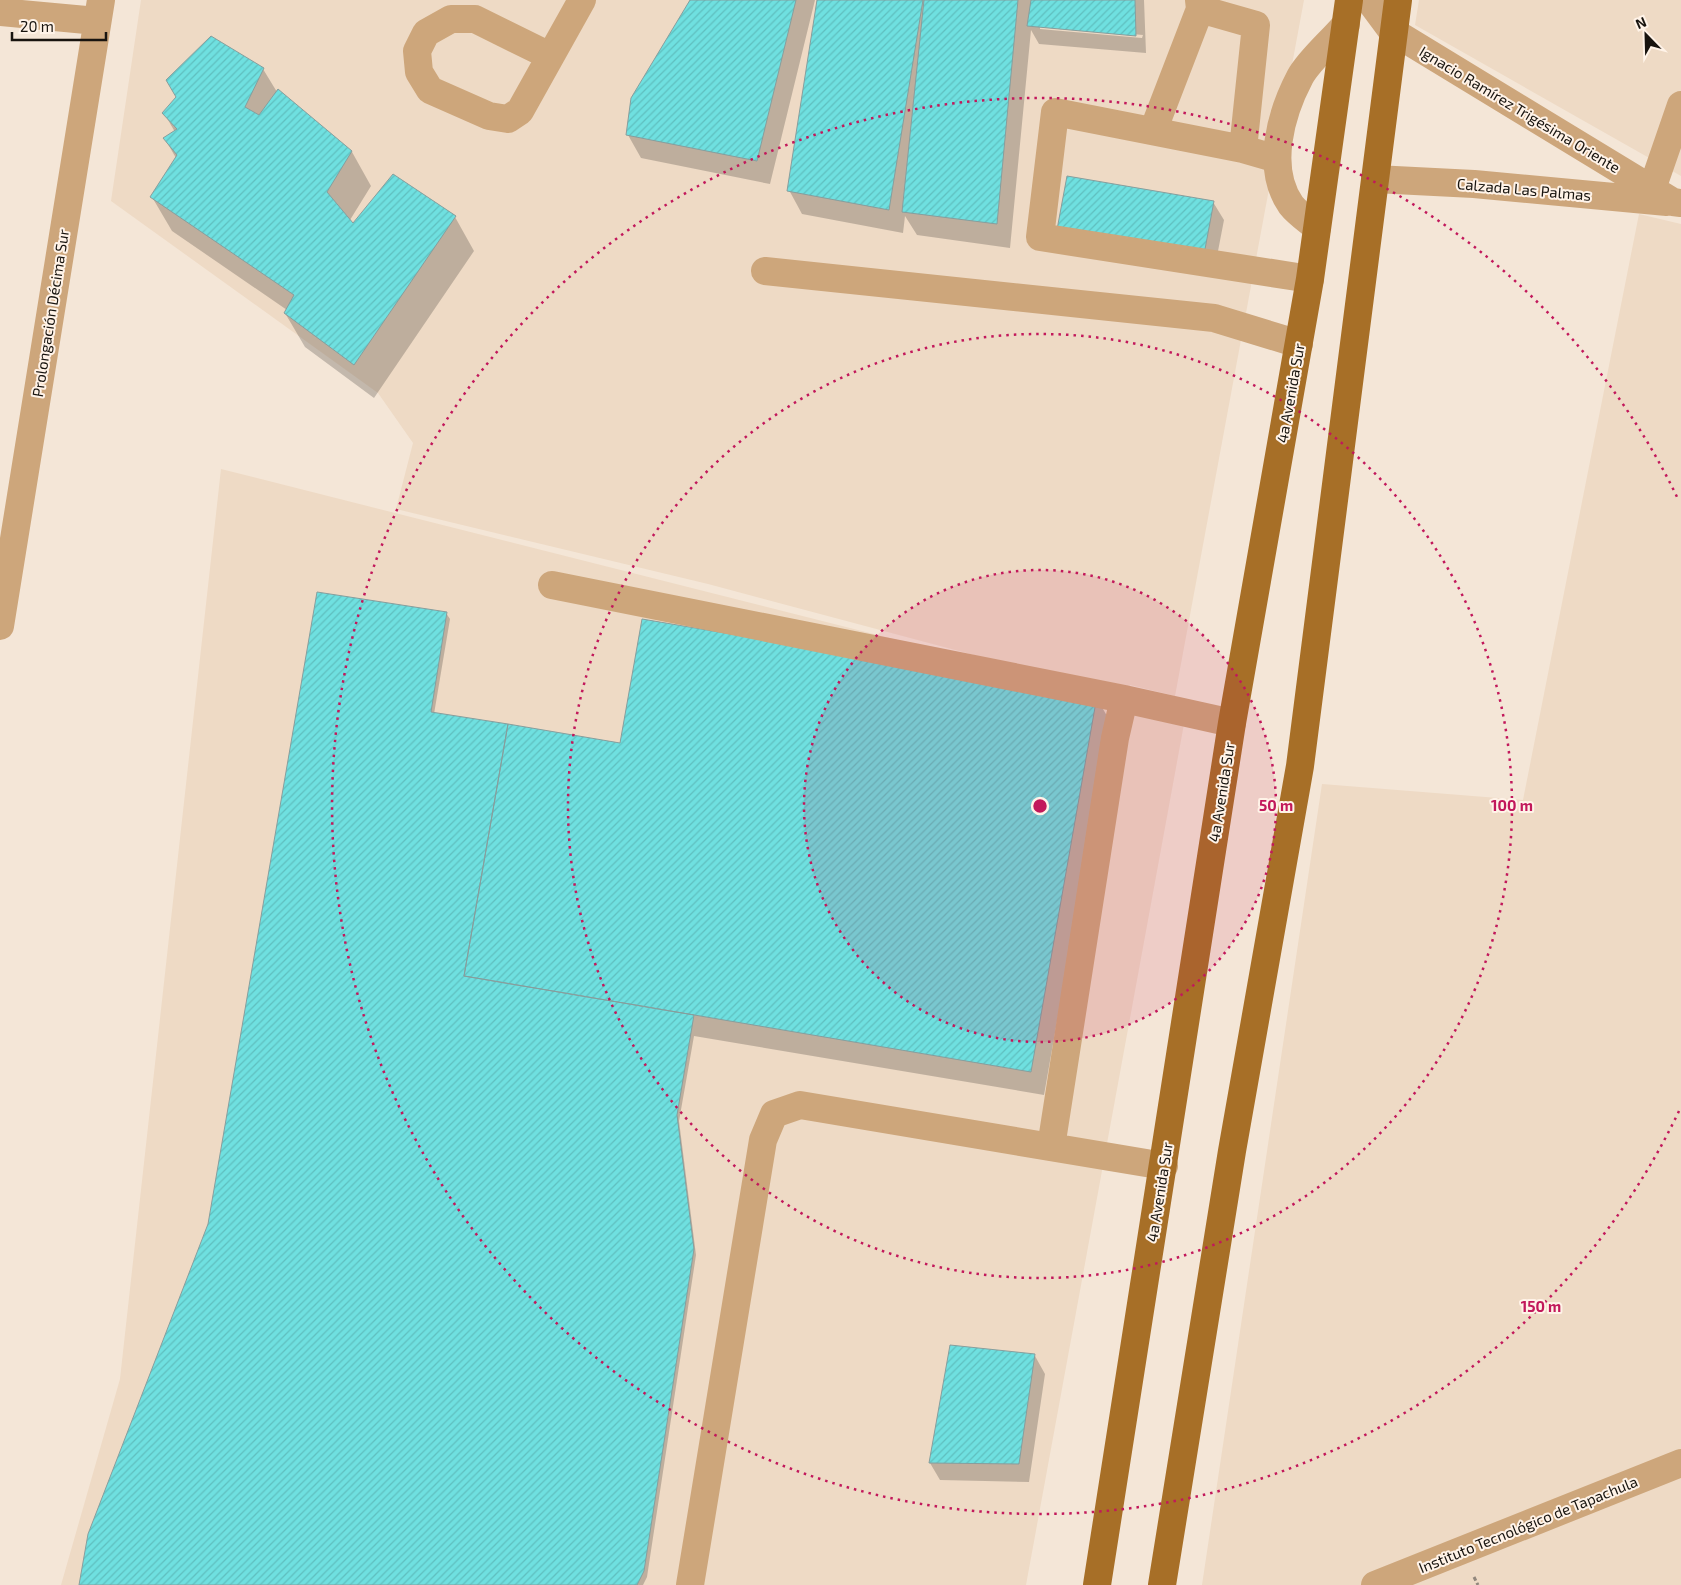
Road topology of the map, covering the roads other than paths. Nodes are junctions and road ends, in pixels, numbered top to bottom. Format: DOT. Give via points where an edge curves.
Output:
graph roads {
  1 [pos="582,0"];
  2 [pos="1369,0"];
  3 [pos="1398,0"];
  4 [pos="1200,4"];
  5 [pos="99,11"];
  6 [pos="0,12"];
  7 [pos="1348,12"];
  8 [pos="1392,31"];
  9 [pos="550,56"];
  10 [pos="1681,105"];
  11 [pos="1153,131"];
  12 [pos="1243,149"];
  13 [pos="1277,159"];
  14 [pos="1375,179"];
  15 [pos="1669,198"];
  16 [pos="1317,228"];
  17 [pos="765,271"];
  18 [pos="1310,280"];
  19 [pos="1299,344"];
  20 [pos="552,585"];
  21 [pos="0,626"];
  22 [pos="1124,699"];
  23 [pos="1232,723"];
  24 [pos="1051,1147"];
  25 [pos="1164,1166"];
  26 [pos="1681,1463"];
  27 [pos="690,1585"];
  28 [pos="1098,1585"];
  29 [pos="1162,1585"];
  30 [pos="1375,1585"];
  1 -- 9 [label="street"];
  2 -- 8 [label="street, Ignacio Ramírez Trigésima Oriente"];
  3 -- 8 [label="main road"];
  4 -- 11 [label="street"];
  4 -- 12 [label="street" via="1256,25"];
  5 -- 6 [label="street"];
  5 -- 21 [label="street, Prolongación Décima Sur"];
  7 -- 13 [label="street" via="1301,75 1283,120"];
  7 -- 16 [label="main road, 4a Avenida Sur"];
  8 -- 14 [label="main road"];
  8 -- 15 [label="street, Ignacio Ramírez Trigésima Oriente"];
  9 -- 9 [label="street" via="475,19 451,19 426,33 417,51 419,72 430,90 489,116 508,119 520,111"];
  10 -- 15 [label="street"];
  11 -- 12 [label="street"];
  11 -- 18 [label="street" via="1055,112 1040,237"];
  12 -- 13 [label="street"];
  13 -- 16 [label="street" via="1281,185 1292,206"];
  14 -- 15 [label="street, Calzada Las Palmas"];
  14 -- 29 [label="main road" via="1300,766 1232,1151"];
  16 -- 18 [label="main road, 4a Avenida Sur"];
  17 -- 19 [label="street" via="1214,318"];
  18 -- 19 [label="main road, 4a Avenida Sur"];
  19 -- 23 [label="main road, 4a Avenida Sur"];
  20 -- 22 [label="street"];
  22 -- 23 [label="street"];
  22 -- 24 [label="street" via="1115,738"];
  23 -- 25 [label="main road, 4a Avenida Sur"];
  24 -- 25 [label="street"];
  24 -- 27 [label="street" via="800,1105 774,1114 763,1140"];
  25 -- 28 [label="main road, 4a Avenida Sur"];
  26 -- 30 [label="street, Instituto Tecnológico de Tapachula"];
}
